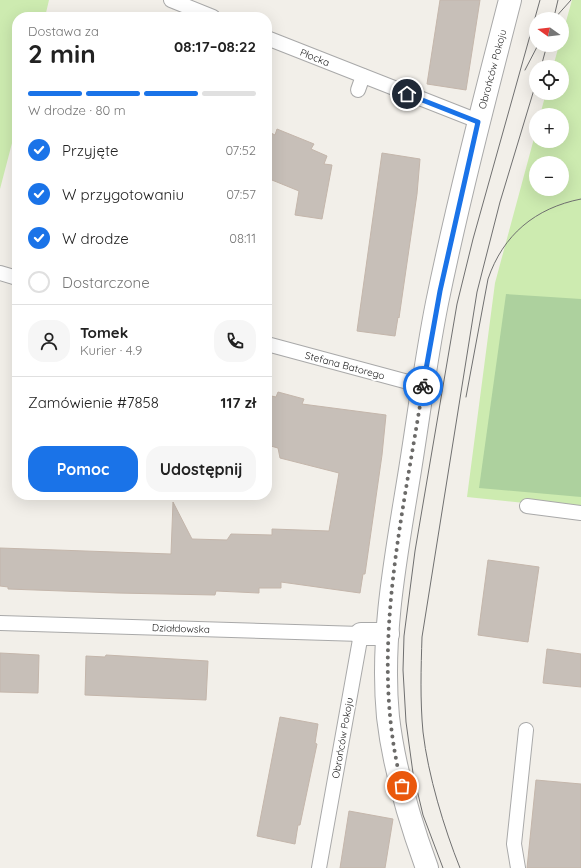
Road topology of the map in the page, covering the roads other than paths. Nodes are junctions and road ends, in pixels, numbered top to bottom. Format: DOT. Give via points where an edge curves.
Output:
graph roads {
  1 [pos="170,0"];
  2 [pos="510,0"];
  3 [pos="200,12"];
  4 [pos="272,40"];
  5 [pos="363,76"];
  6 [pos="358,90"];
  7 [pos="478,122"];
  8 [pos="0,274"];
  9 [pos="12,277"];
  10 [pos="272,345"];
  11 [pos="423,386"];
  12 [pos="527,506"];
  13 [pos="581,513"];
  14 [pos="0,623"];
  15 [pos="361,634"];
  16 [pos="388,634"];
  17 [pos="526,730"];
  18 [pos="319,868"];
  19 [pos="427,868"];
  20 [pos="518,868"];
  1 -- 3 [label="lane"];
  2 -- 7 [label="street, Obrońców Pokoju"];
  4 -- 5 [label="lane, Płocka"];
  5 -- 6 [label="lane"];
  5 -- 7 [label="lane, Płocka"];
  7 -- 11 [label="street, Obrońców Pokoju" via="437,305"];
  8 -- 9 [label="lane"];
  10 -- 11 [label="lane, Stefana Batorego"];
  11 -- 16 [label="street, Obrońców Pokoju" via="394,569"];
  12 -- 13 [label="lane"];
  14 -- 15 [label="lane, Działdowska"];
  15 -- 16 [label="street"];
  15 -- 18 [label="lane, Obrońców Pokoju"];
  16 -- 19 [label="street, Obrońców Pokoju" via="386,688 394,755 414,833"];
  17 -- 20 [label="lane" via="514,844"];
}
